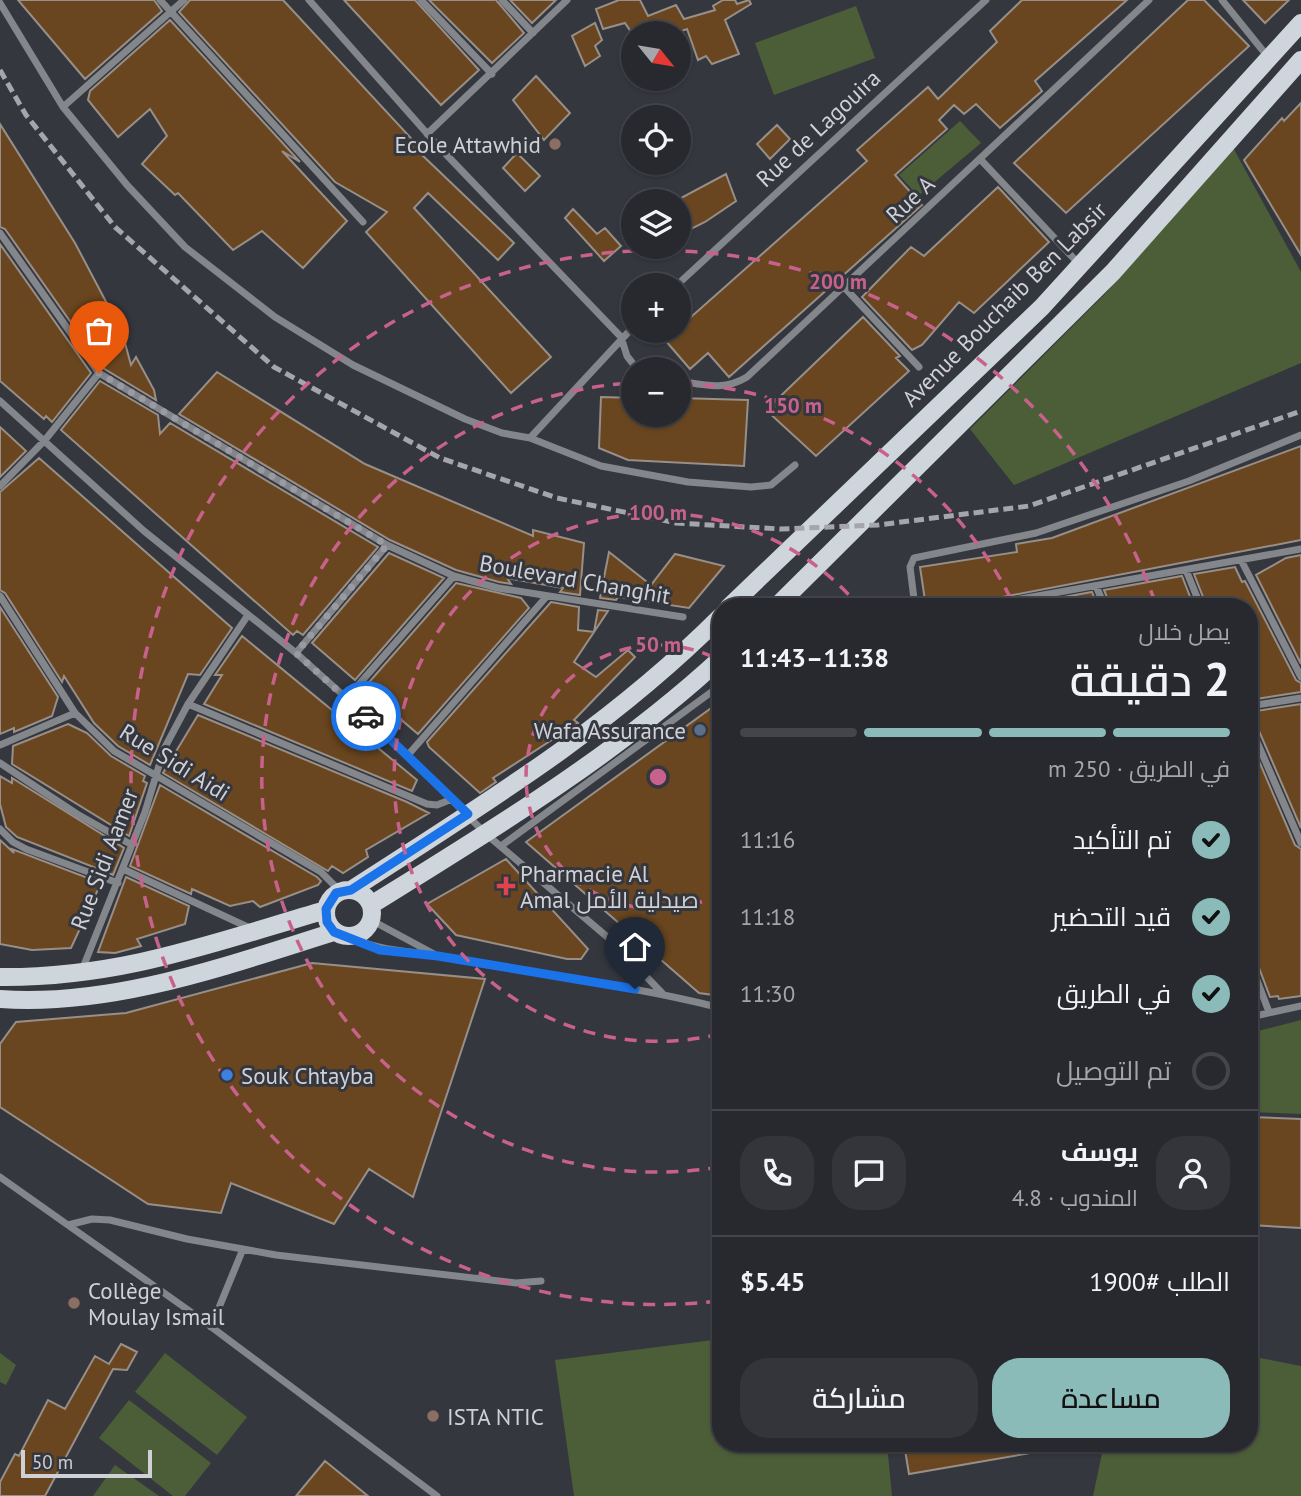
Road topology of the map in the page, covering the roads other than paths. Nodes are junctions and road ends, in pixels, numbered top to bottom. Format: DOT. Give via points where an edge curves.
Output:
graph roads {
  1 [pos="160,0"];
  2 [pos="184,0"];
  3 [pos="309,0"];
  4 [pos="421,0"];
  5 [pos="502,0"];
  6 [pos="567,0"];
  7 [pos="985,0"];
  8 [pos="1149,0"];
  9 [pos="1222,0"];
  10 [pos="0,4"];
  11 [pos="170,11"];
  12 [pos="1301,23"];
  13 [pos="533,33"];
  14 [pos="1268,57"];
  15 [pos="1301,60"];
  16 [pos="492,74"];
  17 [pos="63,107"];
  18 [pos="427,134"];
  19 [pos="981,160"];
  20 [pos="363,222"];
  21 [pos="0,233"];
  22 [pos="1081,267"];
  23 [pos="690,273"];
  24 [pos="844,287"];
  25 [pos="621,337"];
  26 [pos="919,367"];
  27 [pos="99,373"];
  28 [pos="691,383"];
  29 [pos="0,401"];
  30 [pos="1301,435"];
  31 [pos="530,438"];
  32 [pos="45,440"];
  33 [pos="795,465"];
  34 [pos="0,486"];
  35 [pos="387,545"];
  36 [pos="1301,549"];
  37 [pos="1241,560"];
  38 [pos="1186,569"];
  39 [pos="454,576"];
  40 [pos="1096,586"];
  41 [pos="0,596"];
  42 [pos="547,596"];
  43 [pos="738,598"];
  44 [pos="785,598"];
  45 [pos="914,598"];
  46 [pos="1046,598"];
  47 [pos="1101,598"];
  48 [pos="1197,598"];
  49 [pos="248,615"];
  50 [pos="683,617"];
  51 [pos="712,625"];
  52 [pos="296,653"];
  53 [pos="712,666"];
  54 [pos="1301,677"];
  55 [pos="712,692"];
  56 [pos="1301,698"];
  57 [pos="346,699"];
  58 [pos="188,704"];
  59 [pos="1258,705"];
  60 [pos="75,713"];
  61 [pos="1258,744"];
  62 [pos="0,745"];
  63 [pos="408,755"];
  64 [pos="0,763"];
  65 [pos="155,777"];
  66 [pos="452,799"];
  67 [pos="468,814"];
  68 [pos="0,829"];
  69 [pos="486,834"];
  70 [pos="1301,843"];
  71 [pos="132,845"];
  72 [pos="501,846"];
  73 [pos="123,869"];
  74 [pos="118,883"];
  75 [pos="345,890"];
  76 [pos="326,909"];
  77 [pos="371,913"];
  78 [pos="256,931"];
  79 [pos="342,934"];
  80 [pos="438,956"];
  81 [pos="80,974"];
  82 [pos="0,977"];
  83 [pos="1258,983"];
  84 [pos="662,993"];
  85 [pos="0,999"];
  86 [pos="712,1006"];
  87 [pos="1301,1006"];
  88 [pos="1269,1012"];
  89 [pos="1258,1015"];
  90 [pos="0,1177"];
  91 [pos="68,1225"];
  92 [pos="243,1249"];
  93 [pos="541,1281"];
  94 [pos="211,1327"];
  95 [pos="436,1496"];
  1 -- 11 [label="street"];
  2 -- 11 [label="street"];
  3 -- 18 [label="street"];
  4 -- 16 [label="street"];
  5 -- 13 [label="street"];
  6 -- 13 [label="street"];
  7 -- 23 [label="street, Rue de Lagouira"];
  8 -- 19 [label="street, Rue A"];
  9 -- 14 [label="street"];
  10 -- 17 [label="street"];
  11 -- 17 [label="street"];
  11 -- 20 [label="street"];
  12 -- 14 [label="main road, Avenue Bouchaib Ben Labsir"];
  13 -- 16 [label="street"];
  14 -- 22 [label="main road, Avenue Bouchaib Ben Labsir"];
  15 -- 44 [label="main road" via="1113,272"];
  16 -- 18 [label="street"];
  17 -- 31 [label="street" via="186,247 275,317 352,365 429,403 502,433"];
  18 -- 25 [label="street"];
  19 -- 22 [label="street"];
  19 -- 24 [label="street, Rue A"];
  21 -- 27 [label="street, Boulevard Changhit"];
  22 -- 43 [label="main road, Avenue Bouchaib Ben Labsir"];
  24 -- 26 [label="street"];
  24 -- 28 [label="street, Rue A" via="733,386"];
  25 -- 31 [label="street"];
  27 -- 32 [label="street"];
  27 -- 35 [label="street, Boulevard Changhit"];
  29 -- 32 [label="street"];
  30 -- 45 [label="street" via="1189,481 1036,533 915,558 910,567"];
  31 -- 33 [label="street" via="601,466 688,482 771,485"];
  32 -- 34 [label="street"];
  32 -- 49 [label="street" via="144,531"];
  35 -- 39 [label="street, Boulevard Changhit"];
  35 -- 52 [label="street"];
  36 -- 37 [label="street"];
  37 -- 38 [label="street"];
  37 -- 54 [label="street"];
  38 -- 40 [label="street"];
  38 -- 48 [label="street"];
  39 -- 42 [label="street, Boulevard Changhit"];
  39 -- 57 [label="street"];
  40 -- 46 [label="street"];
  40 -- 47 [label="street"];
  41 -- 60 [label="street, Rue Sidi Aidi"];
  42 -- 50 [label="street, Boulevard Changhit"];
  42 -- 63 [label="street"];
  49 -- 52 [label="street"];
  49 -- 58 [label="street, Rue Sidi Aamer"];
  51 -- 67 [label="main road" via="591,732"];
  52 -- 57 [label="street"];
  53 -- 69 [label="main road" via="677,699"];
  55 -- 72 [label="street"];
  56 -- 59 [label="street"];
  57 -- 63 [label="street"];
  58 -- 65 [label="street, Rue Sidi Aamer"];
  58 -- 66 [label="street" via="427,804"];
  60 -- 62 [label="street"];
  60 -- 65 [label="street, Rue Sidi Aidi" via="114,751"];
  61 -- 70 [label="street"];
  63 -- 66 [label="street"];
  64 -- 71 [label="street"];
  65 -- 71 [label="street, Rue Sidi Aamer"];
  65 -- 75 [label="street, Rue Sidi Aidi"];
  66 -- 67 [label="street"];
  67 -- 69 [label="street"];
  67 -- 75 [label="main road"];
  68 -- 74 [label="street" via="26,849"];
  69 -- 72 [label="street"];
  69 -- 77 [label="main road"];
  71 -- 73 [label="street, Rue Sidi Aamer"];
  72 -- 84 [label="street" via="612,942"];
  73 -- 74 [label="street, Rue Sidi Aamer"];
  73 -- 78 [label="street"];
  74 -- 81 [label="street, Rue Sidi Aamer"];
  75 -- 76 [label="main road" via="329,900"];
  75 -- 77 [label="main road" via="363,894"];
  76 -- 78 [label="main road"];
  76 -- 79 [label="main road" via="327,922"];
  77 -- 79 [label="main road" via="363,931"];
  77 -- 80 [label="street"];
  78 -- 81 [label="main road" via="145,963"];
  79 -- 80 [label="street" via="380,950"];
  79 -- 85 [label="main road" via="214,969 78,998"];
  80 -- 84 [label="street"];
  81 -- 82 [label="main road"];
  83 -- 88 [label="street"];
  84 -- 86 [label="street"];
  87 -- 88 [label="street"];
  88 -- 89 [label="street"];
  90 -- 91 [label="street"];
  91 -- 92 [label="street" via="110,1220"];
  91 -- 94 [label="street"];
  92 -- 93 [label="street" via="516,1283"];
  92 -- 94 [label="street"];
  94 -- 95 [label="street"];
}
